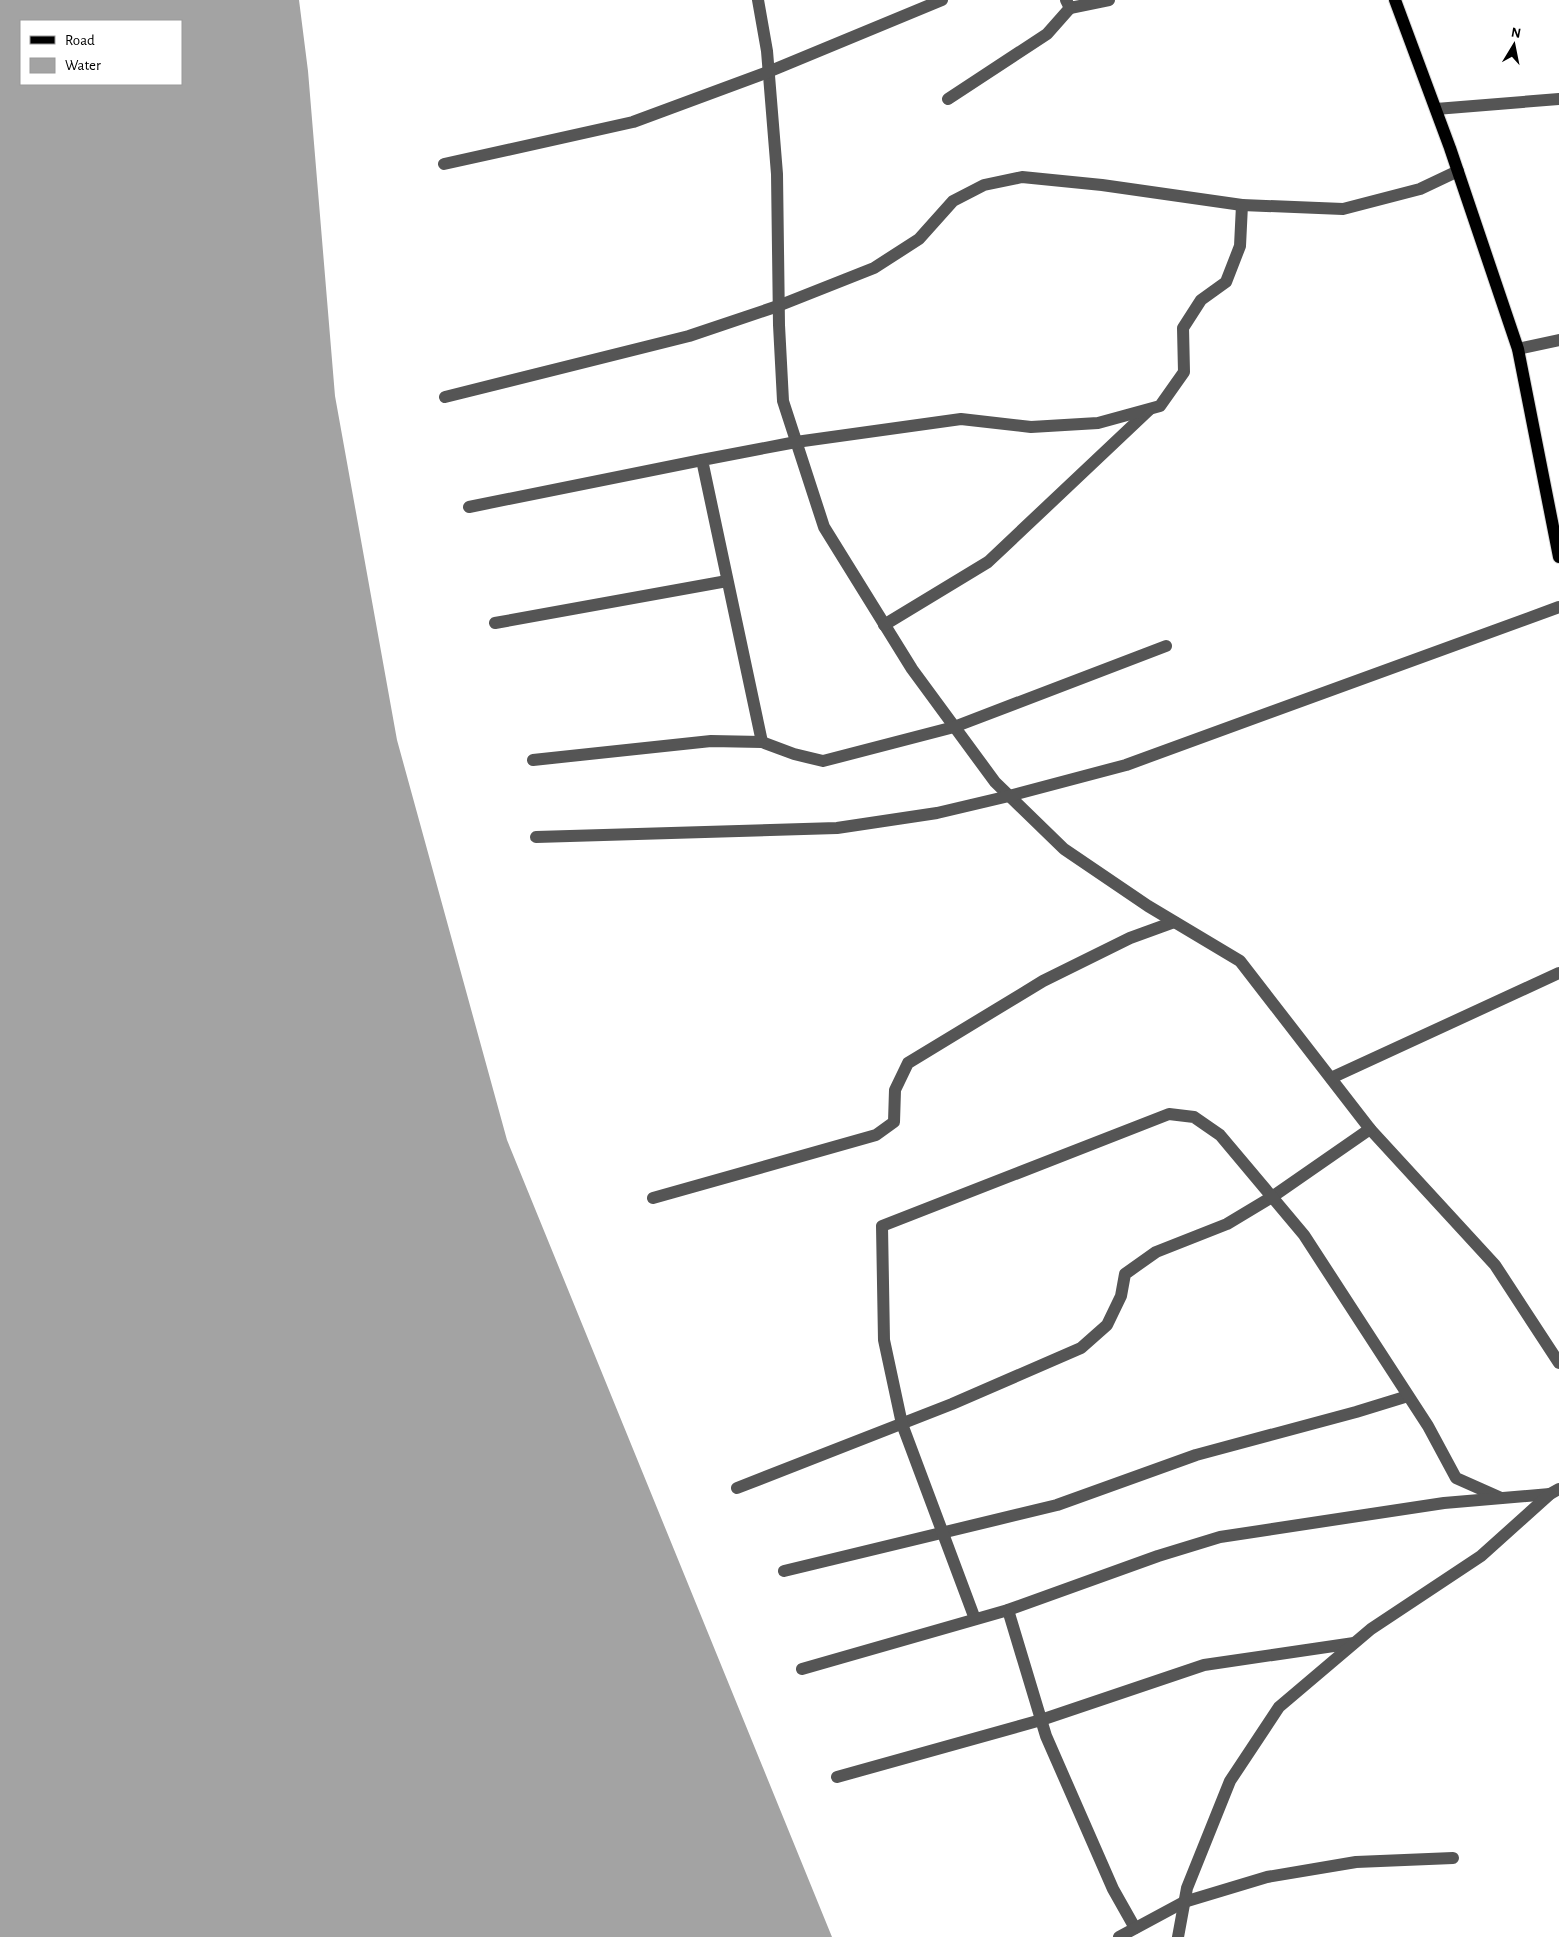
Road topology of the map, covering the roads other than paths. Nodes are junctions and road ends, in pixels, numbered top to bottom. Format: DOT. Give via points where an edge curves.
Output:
graph roads {
  1 [pos="758,0"];
  2 [pos="942,0"];
  3 [pos="1109,0"];
  4 [pos="1395,0"];
  5 [pos="1068,4"];
  6 [pos="768,72"];
  7 [pos="948,99"];
  8 [pos="1559,99"];
  9 [pos="1436,109"];
  10 [pos="444,164"];
  11 [pos="1458,171"];
  12 [pos="1242,205"];
  13 [pos="778,306"];
  14 [pos="1559,340"];
  15 [pos="1518,349"];
  16 [pos="445,397"];
  17 [pos="1151,409"];
  18 [pos="796,442"];
  19 [pos="702,460"];
  20 [pos="470,507"];
  21 [pos="1559,557"];
  22 [pos="727,581"];
  23 [pos="1559,607"];
  24 [pos="495,623"];
  25 [pos="884,625"];
  26 [pos="1166,646"];
  27 [pos="954,727"];
  28 [pos="762,742"];
  29 [pos="533,760"];
  30 [pos="1008,796"];
  31 [pos="536,837"];
  32 [pos="1174,922"];
  33 [pos="1559,973"];
  34 [pos="1331,1078"];
  35 [pos="1370,1129"];
  36 [pos="1272,1197"];
  37 [pos="652,1198"];
  38 [pos="1559,1363"];
  39 [pos="1408,1396"];
  40 [pos="902,1424"];
  41 [pos="737,1488"];
  42 [pos="1554,1492"];
  43 [pos="1501,1498"];
  44 [pos="942,1533"];
  45 [pos="784,1571"];
  46 [pos="1008,1610"];
  47 [pos="976,1619"];
  48 [pos="1354,1643"];
  49 [pos="802,1669"];
  50 [pos="1041,1720"];
  51 [pos="837,1777"];
  52 [pos="1453,1858"];
  53 [pos="1184,1902"];
  54 [pos="1135,1928"];
  55 [pos="1119,1937"];
  56 [pos="1178,1937"];
  1 -- 6 [label="street"];
  2 -- 6 [label="street"];
  3 -- 5 [label="street"];
  4 -- 9 [label="main road"];
  5 -- 7 [label="street" via="1047,34"];
  6 -- 10 [label="street" via="633,122"];
  6 -- 13 [label="street" via="777,174"];
  8 -- 9 [label="street"];
  9 -- 11 [label="main road"];
  11 -- 12 [label="street" via="1420,189 1343,209"];
  11 -- 15 [label="main road"];
  12 -- 13 [label="street" via="1022,177 993,183 952,202 919,239 874,268"];
  12 -- 17 [label="street" via="1240,246 1226,282 1201,300 1183,328 1184,372 1160,406"];
  13 -- 16 [label="street" via="689,336"];
  13 -- 18 [label="street" via="783,401"];
  14 -- 15 [label="street"];
  15 -- 21 [label="main road"];
  17 -- 18 [label="street" via="1098,424 1030,428 961,419"];
  17 -- 25 [label="street" via="988,562"];
  18 -- 19 [label="street"];
  18 -- 25 [label="street" via="824,527"];
  19 -- 20 [label="street"];
  19 -- 22 [label="street"];
  22 -- 24 [label="street"];
  22 -- 28 [label="street"];
  23 -- 30 [label="street" via="1126,765"];
  25 -- 27 [label="street"];
  26 -- 27 [label="street"];
  27 -- 28 [label="street" via="823,761"];
  27 -- 30 [label="street"];
  28 -- 29 [label="street" via="711,741"];
  30 -- 31 [label="street" via="937,813 837,828"];
  30 -- 32 [label="street" via="1064,849"];
  32 -- 34 [label="street" via="1240,961"];
  32 -- 37 [label="street" via="1130,938 1043,981 908,1063 894,1090 894,1122 876,1135"];
  33 -- 34 [label="street"];
  34 -- 35 [label="street"];
  35 -- 36 [label="street"];
  35 -- 38 [label="street" via="1495,1265"];
  36 -- 39 [label="street" via="1304,1235"];
  36 -- 40 [label="street" via="1227,1224 1156,1252 1125,1274 1121,1296 1107,1325 1081,1348"];
  36 -- 40 [label="street" via="1220,1135 1194,1117 1169,1114 882,1226 884,1340"];
  39 -- 43 [label="street" via="1456,1478"];
  39 -- 44 [label="street" via="1196,1455 1057,1505"];
  40 -- 41 [label="street"];
  40 -- 44 [label="street"];
  42 -- 43 [label="street"];
  42 -- 48 [label="street" via="1480,1556"];
  43 -- 46 [label="street" via="1444,1503 1220,1537"];
  44 -- 45 [label="street"];
  44 -- 47 [label="street"];
  46 -- 47 [label="street"];
  46 -- 50 [label="street"];
  47 -- 49 [label="street"];
  48 -- 50 [label="street" via="1204,1665"];
  48 -- 53 [label="street" via="1279,1707 1230,1781"];
  50 -- 51 [label="street"];
  50 -- 54 [label="street" via="1113,1888"];
  52 -- 53 [label="street" via="1356,1862 1267,1877"];
  53 -- 54 [label="street"];
  53 -- 56 [label="street"];
  54 -- 55 [label="street"];
}
